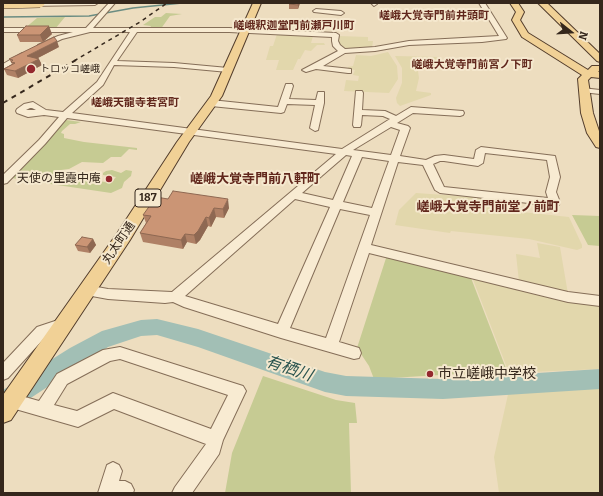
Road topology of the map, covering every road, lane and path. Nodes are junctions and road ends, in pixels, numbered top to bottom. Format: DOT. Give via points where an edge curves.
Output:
graph roads {
  1 [pos="40,3"];
  2 [pos="95,3"];
  3 [pos="112,3"];
  4 [pos="257,3"];
  5 [pos="482,3"];
  6 [pos="514,3"];
  7 [pos="542,3"];
  8 [pos="3,4"];
  9 [pos="32,4"];
  10 [pos="316,11"];
  11 [pos="341,13"];
  12 [pos="3,30"];
  13 [pos="89,30"];
  14 [pos="134,31"];
  15 [pos="244,31"];
  16 [pos="343,50"];
  17 [pos="600,59"];
  18 [pos="112,63"];
  19 [pos="600,65"];
  20 [pos="3,67"];
  21 [pos="315,67"];
  22 [pos="228,70"];
  23 [pos="306,70"];
  24 [pos="348,71"];
  25 [pos="588,74"];
  26 [pos="600,74"];
  27 [pos="289,86"];
  28 [pos="585,90"];
  29 [pos="359,92"];
  30 [pos="600,92"];
  31 [pos="321,94"];
  32 [pos="285,101"];
  33 [pos="211,103"];
  34 [pos="320,103"];
  35 [pos="44,112"];
  36 [pos="358,112"];
  37 [pos="460,113"];
  38 [pos="66,115"];
  39 [pos="393,121"];
  40 [pos="357,125"];
  41 [pos="315,128"];
  42 [pos="190,132"];
  43 [pos="600,144"];
  44 [pos="344,152"];
  45 [pos="358,154"];
  46 [pos="395,159"];
  47 [pos="428,163"];
  48 [pos="3,181"];
  49 [pos="293,195"];
  50 [pos="336,204"];
  51 [pos="376,213"];
  52 [pos="365,248"];
  53 [pos="86,290"];
  54 [pos="175,297"];
  55 [pos="600,301"];
  56 [pos="64,324"];
  57 [pos="281,332"];
  58 [pos="331,346"];
  59 [pos="354,353"];
  60 [pos="3,373"];
  61 [pos="14,400"];
  62 [pos="42,410"];
  63 [pos="215,439"];
  64 [pos="113,470"];
  65 [pos="125,490"];
  66 [pos="107,492"];
  67 [pos="180,493"];
  1 -- 8 [label="main road, bridge"];
  2 -- 9 [label="street"];
  3 -- 13 [label="street"];
  4 -- 15 [label="main road, 丸太町通 / 187"];
  5 -- 16 [label="street" via="504,38"];
  6 -- 25 [label="main road" via="520,12 516,20 526,35"];
  7 -- 17 [label="main road"];
  8 -- 9 [label="street"];
  10 -- 11 [label="street"];
  12 -- 13 [label="street"];
  13 -- 14 [label="street"];
  13 -- 20 [label="street" via="60,37"];
  14 -- 15 [label="street"];
  14 -- 18 [label="street"];
  15 -- 16 [label="street" via="336,36 335,42"];
  15 -- 22 [label="main road, 丸太町通 / 187"];
  16 -- 21 [label="street"];
  18 -- 22 [label="street"];
  18 -- 38 [label="street" via="100,83"];
  19 -- 25 [label="main road"];
  21 -- 23 [label="street"];
  21 -- 24 [label="street"];
  22 -- 33 [label="main road, 丸太町通 / 187"];
  25 -- 26 [label="main road"];
  25 -- 28 [label="main road" via="583,79"];
  27 -- 32 [label="street"];
  28 -- 30 [label="street"];
  28 -- 43 [label="main road" via="587,113 593,133"];
  29 -- 36 [label="street"];
  31 -- 34 [label="street"];
  32 -- 33 [label="street" via="281,110"];
  32 -- 34 [label="street"];
  33 -- 42 [label="main road, 丸太町通 / 187"];
  34 -- 41 [label="street"];
  35 -- 38 [label="street"];
  36 -- 39 [label="street" via="385,114"];
  36 -- 40 [label="street"];
  37 -- 39 [label="street" via="410,110"];
  38 -- 42 [label="street"];
  38 -- 48 [label="street"];
  39 -- 44 [label="street"];
  39 -- 46 [label="street" via="396,126 405,128"];
  42 -- 44 [label="street"];
  42 -- 53 [label="main road, 丸太町通 / 187" via="124,236"];
  44 -- 45 [label="street"];
  44 -- 49 [label="street"];
  45 -- 46 [label="street"];
  45 -- 50 [label="street"];
  46 -- 47 [label="street"];
  46 -- 51 [label="street"];
  47 -- 47 [label="street" via="438,158 478,162 480,150 552,158 555,177 551,192 555,202 440,190"];
  49 -- 50 [label="street"];
  49 -- 54 [label="street"];
  50 -- 51 [label="street"];
  50 -- 57 [label="street"];
  51 -- 52 [label="street"];
  52 -- 55 [label="street" via="568,296"];
  52 -- 58 [label="street"];
  53 -- 54 [label="street" via="108,294"];
  53 -- 56 [label="main road, 丸太町通 / 187"];
  54 -- 57 [label="street"];
  56 -- 60 [label="street" via="42,331"];
  56 -- 61 [label="main road, 丸太町通 / 187"];
  57 -- 58 [label="street"];
  58 -- 59 [label="street"];
  61 -- 62 [label="street"];
  62 -- 63 [label="street" via="78,419 113,401"];
  62 -- 63 [label="street" via="62,379 108,355 120,353 238,391"];
  63 -- 67 [label="street" via="213,448"];
  64 -- 66 [label="street"];
  65 -- 66 [label="street"];
}
